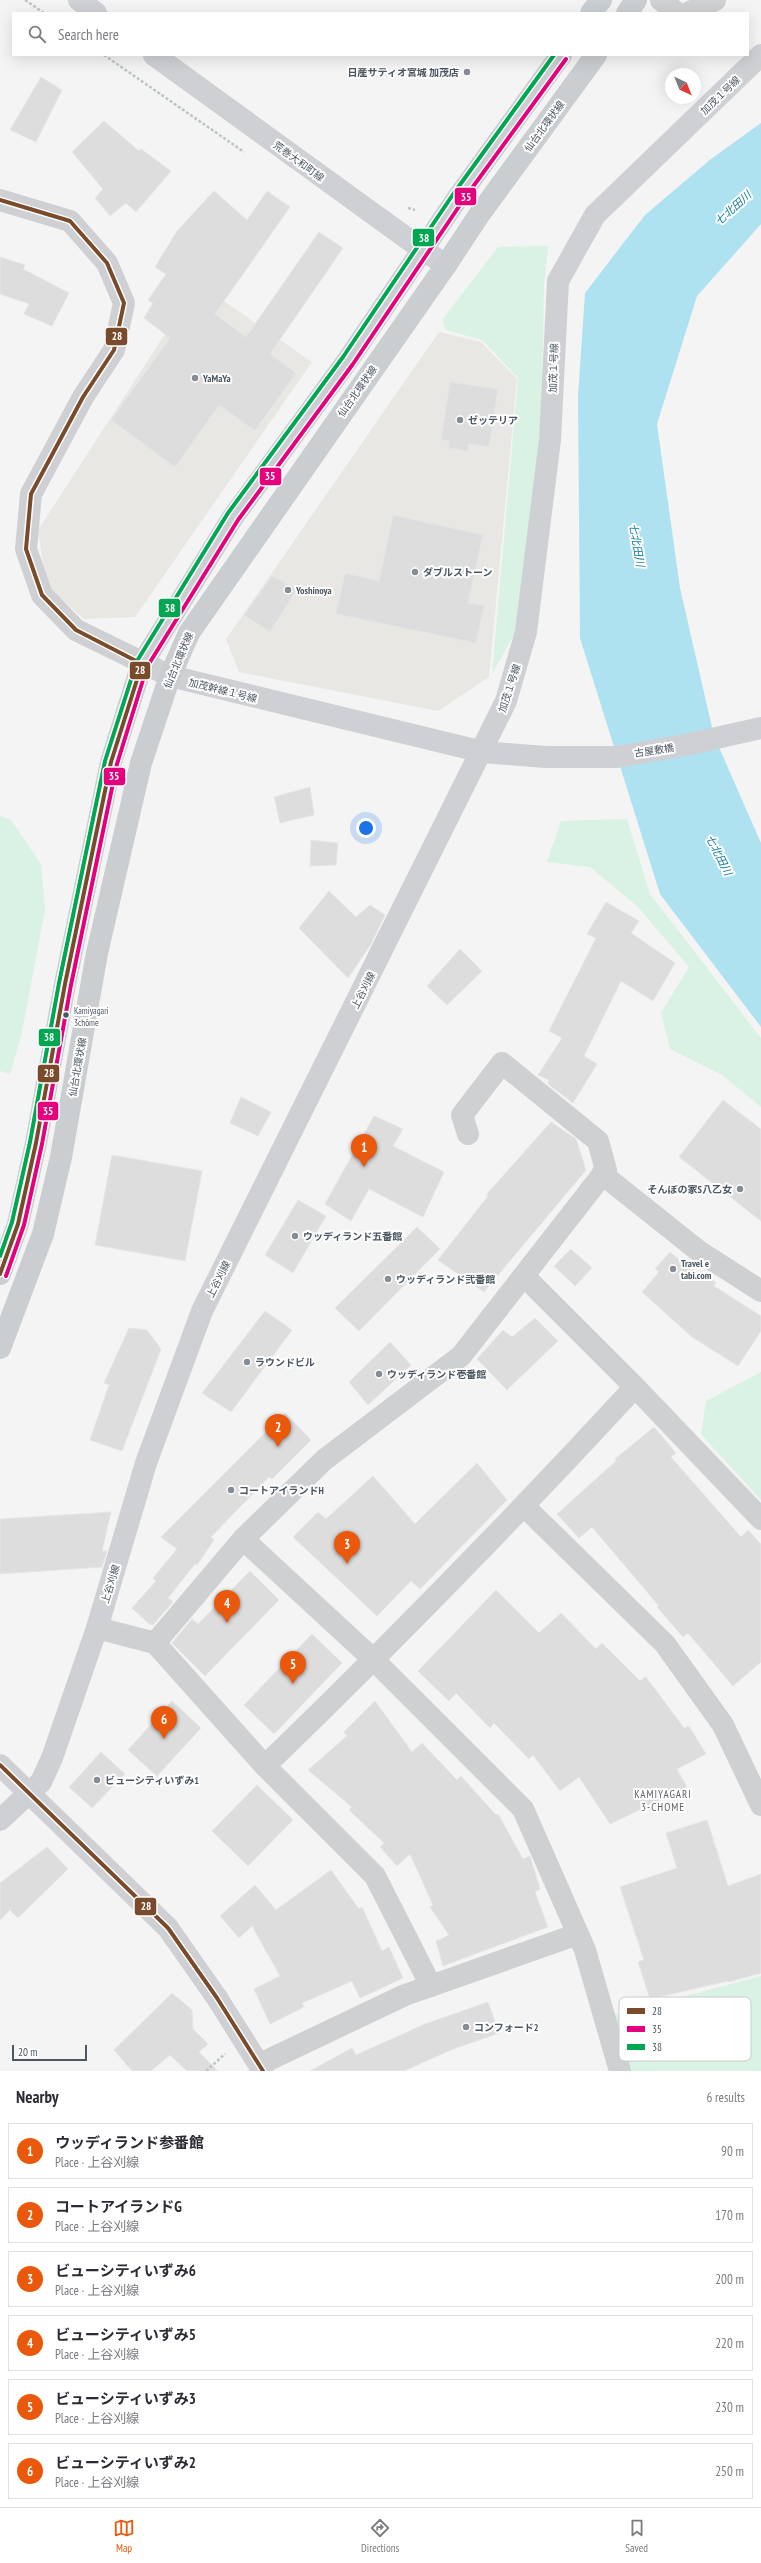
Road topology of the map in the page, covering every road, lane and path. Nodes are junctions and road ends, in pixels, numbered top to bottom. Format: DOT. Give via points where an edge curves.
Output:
graph roads {
  1 [pos="25,0"];
  2 [pos="79,0"];
  3 [pos="601,0"];
  4 [pos="636,0"];
  5 [pos="661,0"];
  6 [pos="715,0"];
  7 [pos="43,12"];
  8 [pos="95,12"];
  9 [pos="593,12"];
  10 [pos="628,12"];
  11 [pos="676,12"];
  12 [pos="690,12"];
  13 [pos="761,55"];
  14 [pos="105,56"];
  15 [pos="155,56"];
  16 [pos="560,56"];
  17 [pos="595,56"];
  18 [pos="247,154"];
  19 [pos="0,200"];
  20 [pos="423,250"];
  21 [pos="446,265"];
  22 [pos="142,664"];
  23 [pos="170,676"];
  24 [pos="761,728"];
  25 [pos="483,752"];
  26 [pos="544,757"];
  27 [pos="468,1134"];
  28 [pos="602,1174"];
  29 [pos="0,1274"];
  30 [pos="524,1276"];
  31 [pos="761,1291"];
  32 [pos="0,1348"];
  33 [pos="635,1387"];
  34 [pos="524,1507"];
  35 [pos="761,1518"];
  36 [pos="243,1539"];
  37 [pos="97,1628"];
  38 [pos="155,1643"];
  39 [pos="374,1660"];
  40 [pos="0,1765"];
  41 [pos="265,1766"];
  42 [pos="31,1793"];
  43 [pos="761,1805"];
  44 [pos="0,1820"];
  45 [pos="578,1934"];
  46 [pos="430,1986"];
  47 [pos="227,2052"];
  48 [pos="261,2067"];
  49 [pos="206,2071"];
  50 [pos="620,2071"];
  1 -- 7 [label="path"];
  2 -- 8 [label="street"];
  3 -- 9 [label="main road"];
  4 -- 10 [label="main road"];
  5 -- 11 [label="street"];
  6 -- 12 [label="street"];
  13 -- 25 [label="street, 加茂１号線" via="595,215 558,281 550,440 526,632 506,701"];
  14 -- 18 [label="path"];
  15 -- 20 [label="street, 荒巻大和町線"];
  16 -- 20 [label="main road"];
  17 -- 21 [label="main road, 仙台北環状線" via="479,215"];
  19 -- 22 [label="street, 加茂幹線１号線" via="70,221 106,263 124,303 114,350 83,397 31,494 26,549 42,595 76,630"];
  20 -- 21 [label="street, 荒巻大和町線"];
  20 -- 22 [label="main road" via="348,360 233,517"];
  21 -- 23 [label="main road, 仙台北環状線" via="189,633"];
  22 -- 23 [label="street, 加茂幹線１号線"];
  22 -- 29 [label="main road" via="111,762 65,984 36,1143 18,1224"];
  23 -- 25 [label="street, 加茂幹線１号線"];
  23 -- 32 [label="main road, 仙台北環状線" via="141,763 97,953 61,1157 43,1234"];
  24 -- 26 [label="street, 古屋敷橋" via="617,757"];
  25 -- 26 [label="street, 加茂幹線１号線"];
  25 -- 37 [label="street, 上谷刈線" via="202,1311 146,1463"];
  27 -- 28 [label="street" via="462,1114 502,1063 598,1141 606,1170"];
  28 -- 30 [label="street"];
  28 -- 31 [label="street" via="700,1252"];
  30 -- 33 [label="street"];
  30 -- 36 [label="street" via="462,1356 324,1460"];
  33 -- 34 [label="street"];
  33 -- 35 [label="street"];
  34 -- 39 [label="street"];
  34 -- 43 [label="street" via="665,1644 723,1725"];
  36 -- 38 [label="street"];
  36 -- 39 [label="street"];
  37 -- 38 [label="street"];
  37 -- 42 [label="street, 上谷刈線" via="52,1758 41,1782"];
  38 -- 41 [label="street"];
  39 -- 41 [label="street"];
  39 -- 45 [label="street" via="523,1809"];
  40 -- 42 [label="street"];
  41 -- 46 [label="street" via="375,1876"];
  42 -- 44 [label="street, 上谷刈線"];
  42 -- 48 [label="street" via="168,1928"];
  45 -- 46 [label="street"];
  45 -- 50 [label="street" via="585,1950"];
  46 -- 48 [label="street" via="405,1995"];
  47 -- 49 [label="path"];
}
